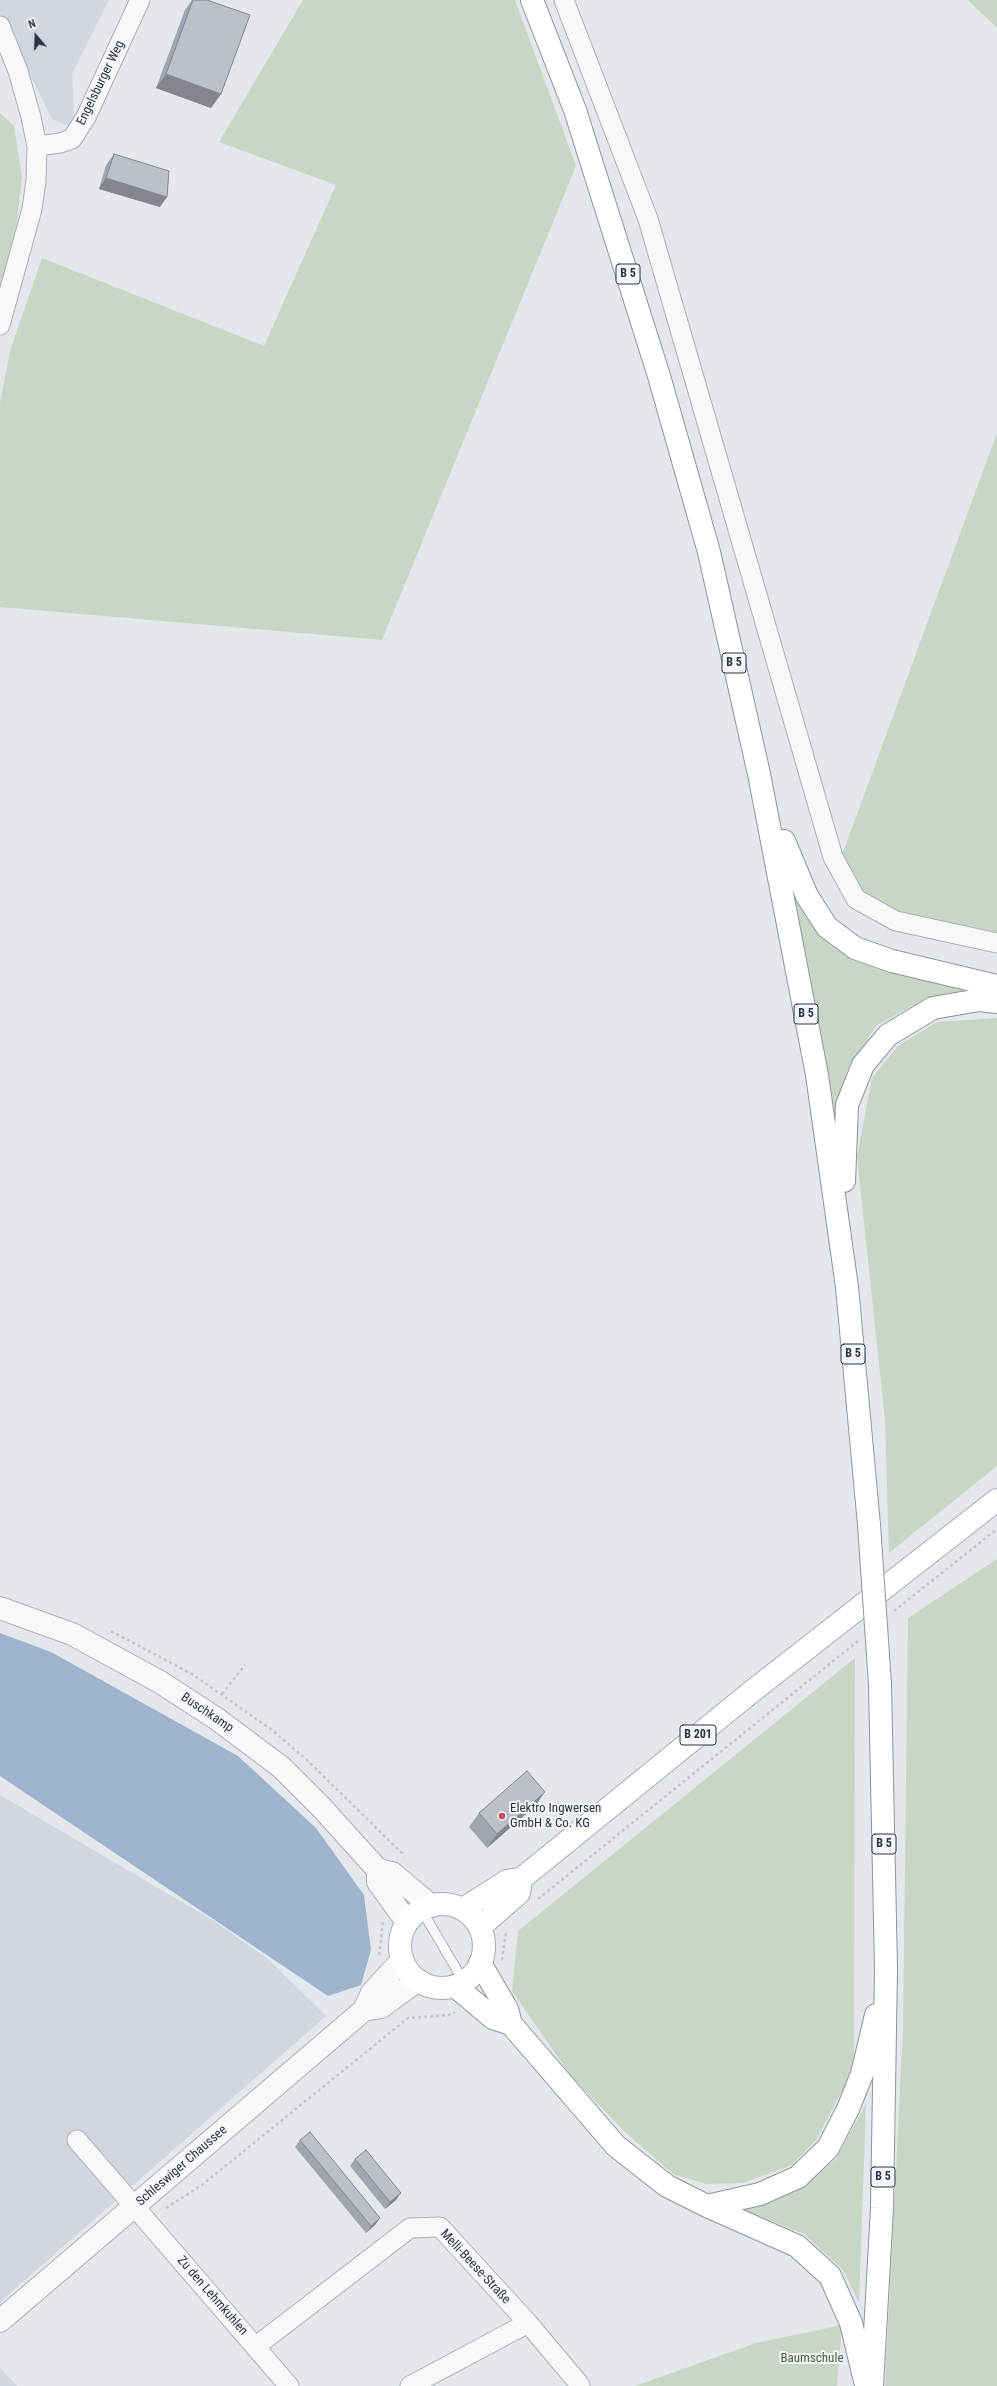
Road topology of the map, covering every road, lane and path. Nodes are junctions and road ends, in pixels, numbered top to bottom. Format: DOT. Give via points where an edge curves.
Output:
graph roads {
  1 [pos="140,0"];
  2 [pos="532,0"];
  3 [pos="564,0"];
  4 [pos="0,26"];
  5 [pos="37,146"];
  6 [pos="0,325"];
  7 [pos="759,774"];
  8 [pos="997,943"];
  9 [pos="997,986"];
  10 [pos="997,1002"];
  11 [pos="843,1256"];
  12 [pos="997,1500"];
  13 [pos="0,1608"];
  14 [pos="245,1665"];
  15 [pos="207,1713"];
  16 [pos="378,1870"];
  17 [pos="521,1879"];
  18 [pos="463,1909"];
  19 [pos="419,1912"];
  20 [pos="480,1927"];
  21 [pos="402,1960"];
  22 [pos="480,1963"];
  23 [pos="886,1969"];
  24 [pos="418,1980"];
  25 [pos="460,1984"];
  26 [pos="364,2010"];
  27 [pos="510,2024"];
  28 [pos="77,2140"];
  29 [pos="135,2206"];
  30 [pos="707,2206"];
  31 [pos="0,2321"];
  32 [pos="528,2323"];
  33 [pos="255,2347"];
  34 [pos="580,2385"];
  35 [pos="289,2386"];
  36 [pos="410,2386"];
  37 [pos="865,2386"];
  38 [pos="872,2386"];
  1 -- 5 [label="street, Engelsburger Weg" via="86,117 72,139"];
  2 -- 7 [label="main road, B 5" via="575,110 659,376 709,552"];
  3 -- 8 [label="street" via="648,219 833,857 856,899 896,920"];
  4 -- 5 [label="street" via="18,71"];
  5 -- 6 [label="street" via="32,209"];
  7 -- 9 [label="main road" via="794,868 807,896 827,927 855,948 892,961"];
  7 -- 11 [label="main road, B 5" via="817,1075"];
  10 -- 11 [label="main road" via="979,1000 933,1008 888,1035 863,1065 847,1105"];
  11 -- 23 [label="main road, B 5, bridge" via="869,1526 880,1684"];
  12 -- 17 [label="main road, B 201" via="754,1689"];
  13 -- 15 [label="street, Buschkamp" via="72,1634 160,1682"];
  14 -- 15 [label="path"];
  15 -- 16 [label="street, Buschkamp" via="281,1767"];
  16 -- 19 [label="street, Buschkamp" via="392,1873"];
  16 -- 19 [label="street, Buschkamp" via="378,1882"];
  17 -- 18 [label="main road, B 201" via="507,1881"];
  17 -- 20 [label="main road" via="519,1893"];
  18 -- 19 [label="main road" via="452,1904"];
  18 -- 20 [label="main road"];
  19 -- 21 [label="main road" via="401,1934"];
  19 -- 25 [label="lane"];
  20 -- 22 [label="main road" via="484,1951"];
  21 -- 24 [label="main road" via="409,1972"];
  21 -- 26 [label="street, Schleswiger Chaussee" via="372,1993"];
  22 -- 25 [label="main road" via="474,1974"];
  22 -- 27 [label="main road" via="507,2009"];
  23 -- 30 [label="main road" via="862,2074 828,2148 798,2177 760,2194"];
  23 -- 38 [label="main road, B 5" via="882,2208"];
  24 -- 25 [label="main road" via="442,1988"];
  24 -- 26 [label="street, Schleswiger Chaussee" via="381,2007"];
  25 -- 27 [label="main road" via="493,2018"];
  26 -- 29 [label="street, Schleswiger Chaussee"];
  27 -- 30 [label="main road" via="616,2146 668,2186"];
  28 -- 29 [label="street, Zu den Lehmkuhlen"];
  29 -- 31 [label="street, Schleswiger Chaussee"];
  29 -- 33 [label="street, Zu den Lehmkuhlen"];
  30 -- 37 [label="main road" via="797,2246 830,2276 851,2323"];
  32 -- 33 [label="street, Melli-Beese-Straße" via="440,2227 410,2228"];
  32 -- 34 [label="street, Melli-Beese-Straße"];
  32 -- 36 [label="street"];
  33 -- 35 [label="street, Zu den Lehmkuhlen"];
}
